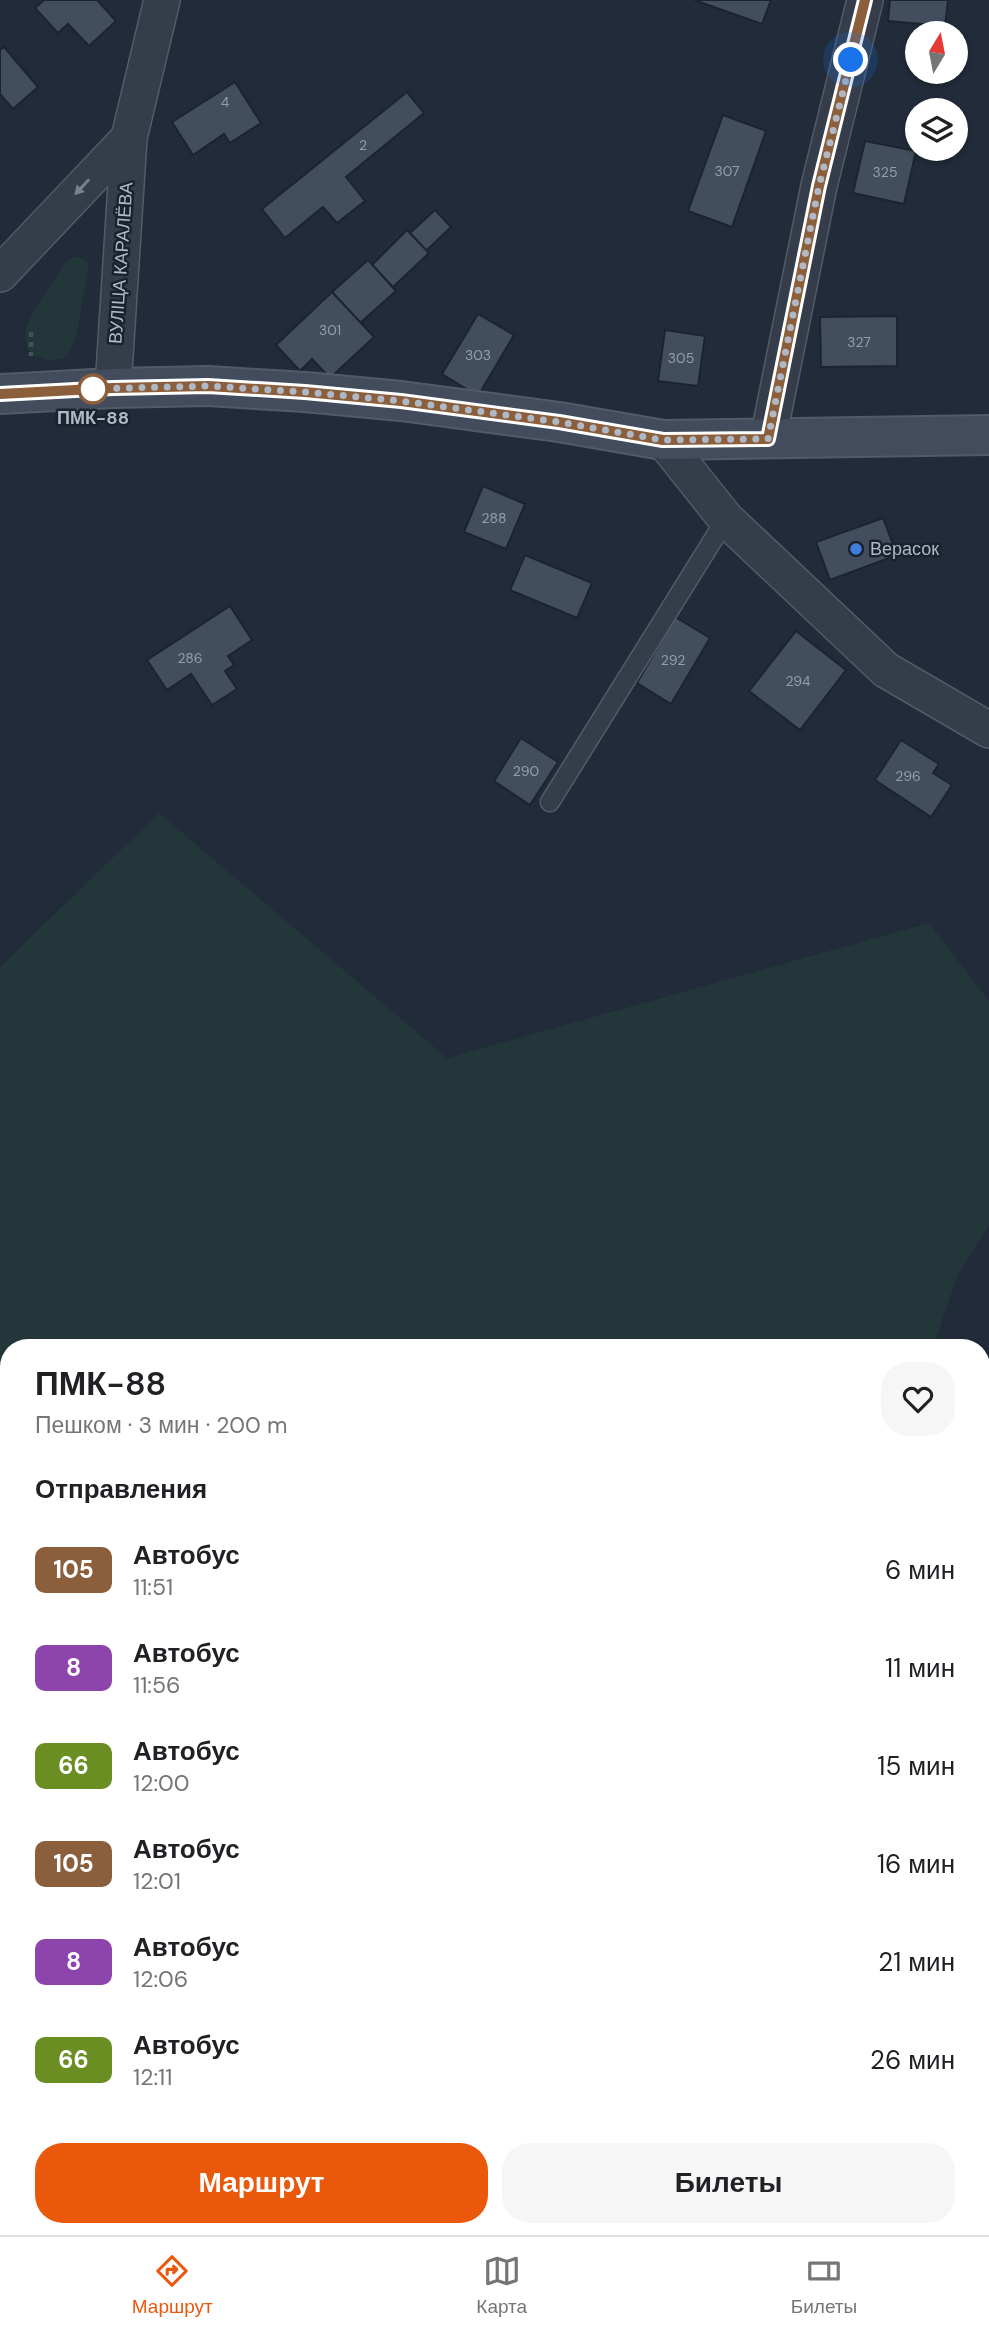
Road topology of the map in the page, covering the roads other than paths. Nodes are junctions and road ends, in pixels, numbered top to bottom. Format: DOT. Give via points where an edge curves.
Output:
graph roads {
  1 [pos="162,0"];
  2 [pos="865,0"];
  3 [pos="129,138"];
  4 [pos="0,274"];
  5 [pos="113,388"];
  6 [pos="0,394"];
  7 [pos="989,435"];
  8 [pos="768,439"];
  9 [pos="663,440"];
  10 [pos="726,519"];
  11 [pos="989,730"];
  12 [pos="550,803"];
  1 -- 3 [label="street, ВУЛІЦА КАРАЛЁВА"];
  2 -- 8 [label="street" via="819,186"];
  3 -- 4 [label="street, ВУЛІЦА КАРАЛЁВА, one-way"];
  3 -- 5 [label="street, ВУЛІЦА КАРАЛЁВА"];
  5 -- 6 [label="street"];
  5 -- 9 [label="street" via="208,386 401,401"];
  7 -- 8 [label="street"];
  8 -- 9 [label="street"];
  9 -- 10 [label="street"];
  10 -- 11 [label="street" via="886,670"];
  10 -- 12 [label="lane"];
}
